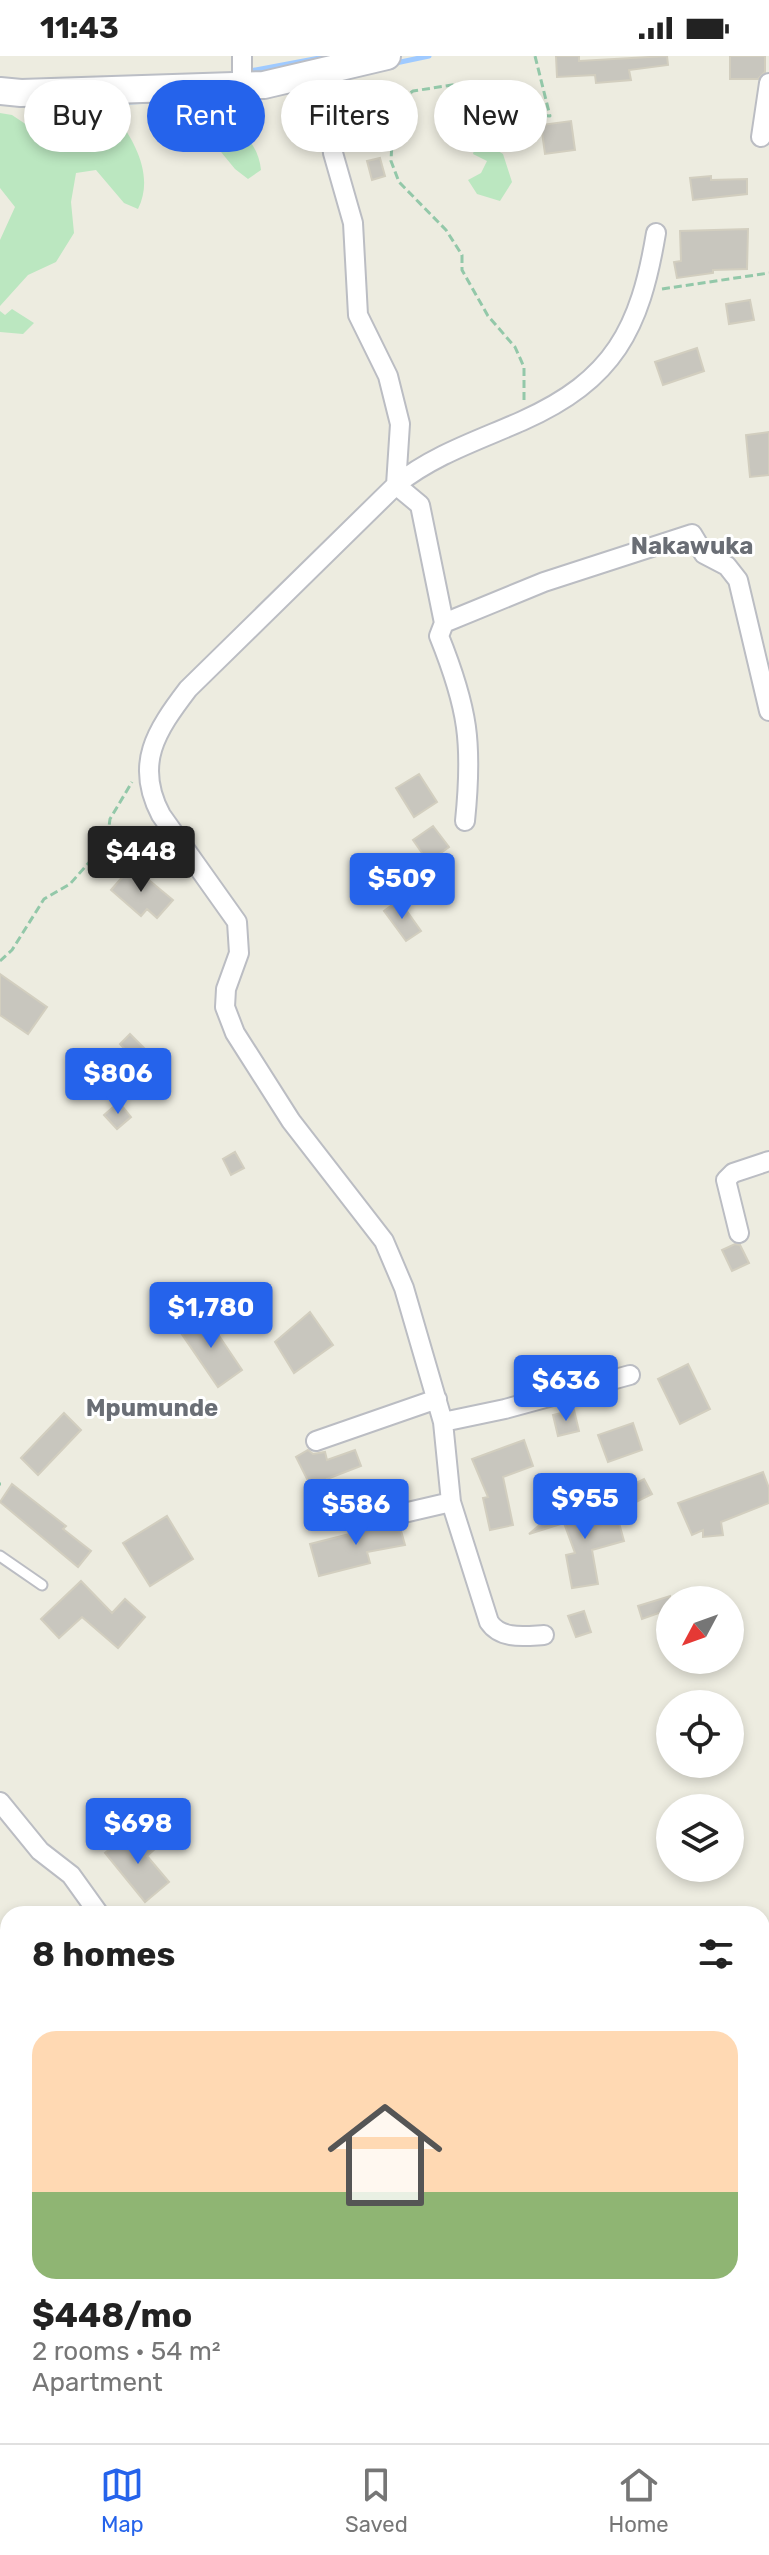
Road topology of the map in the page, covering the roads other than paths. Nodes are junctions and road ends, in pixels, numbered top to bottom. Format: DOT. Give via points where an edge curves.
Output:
graph roads {
  1 [pos="242,56"];
  2 [pos="387,56"];
  3 [pos="324,71"];
  4 [pos="242,80"];
  5 [pos="769,83"];
  6 [pos="265,85"];
  7 [pos="147,88"];
  8 [pos="0,91"];
  9 [pos="761,137"];
  10 [pos="656,233"];
  11 [pos="396,485"];
  12 [pos="444,623"];
  13 [pos="769,711"];
  14 [pos="465,821"];
  15 [pos="769,1161"];
  16 [pos="739,1233"];
  17 [pos="630,1375"];
  18 [pos="437,1399"];
  19 [pos="443,1422"];
  20 [pos="316,1441"];
  21 [pos="451,1502"];
  22 [pos="408,1512"];
  23 [pos="0,1556"];
  24 [pos="42,1585"];
  25 [pos="544,1635"];
  26 [pos="0,1802"];
  27 [pos="93,1906"];
  1 -- 4 [label="street"];
  2 -- 3 [label="main road"];
  3 -- 6 [label="main road"];
  3 -- 11 [label="street" via="333,153 353,223 358,315 388,376 400,424"];
  5 -- 9 [label="street"];
  7 -- 8 [label="main road"];
  10 -- 11 [label="street" via="632,325 607,365 525,420 431,461"];
  11 -- 12 [label="street" via="420,505"];
  11 -- 18 [label="street" via="188,689 168,716 146,772 161,815 237,922 239,953 225,1007 235,1033 291,1121 384,1241 404,1288"];
  12 -- 13 [label="street" via="544,582 692,534 704,554 727,566 738,580"];
  12 -- 14 [label="street" via="439,636 466,714 471,759"];
  15 -- 16 [label="street" via="726,1180"];
  17 -- 19 [label="street"];
  18 -- 19 [label="street"];
  18 -- 20 [label="street"];
  19 -- 21 [label="street"];
  21 -- 22 [label="street"];
  21 -- 25 [label="street" via="494,1628 515,1636"];
  23 -- 24 [label="lane"];
  26 -- 27 [label="street" via="40,1851 71,1875"];
}
